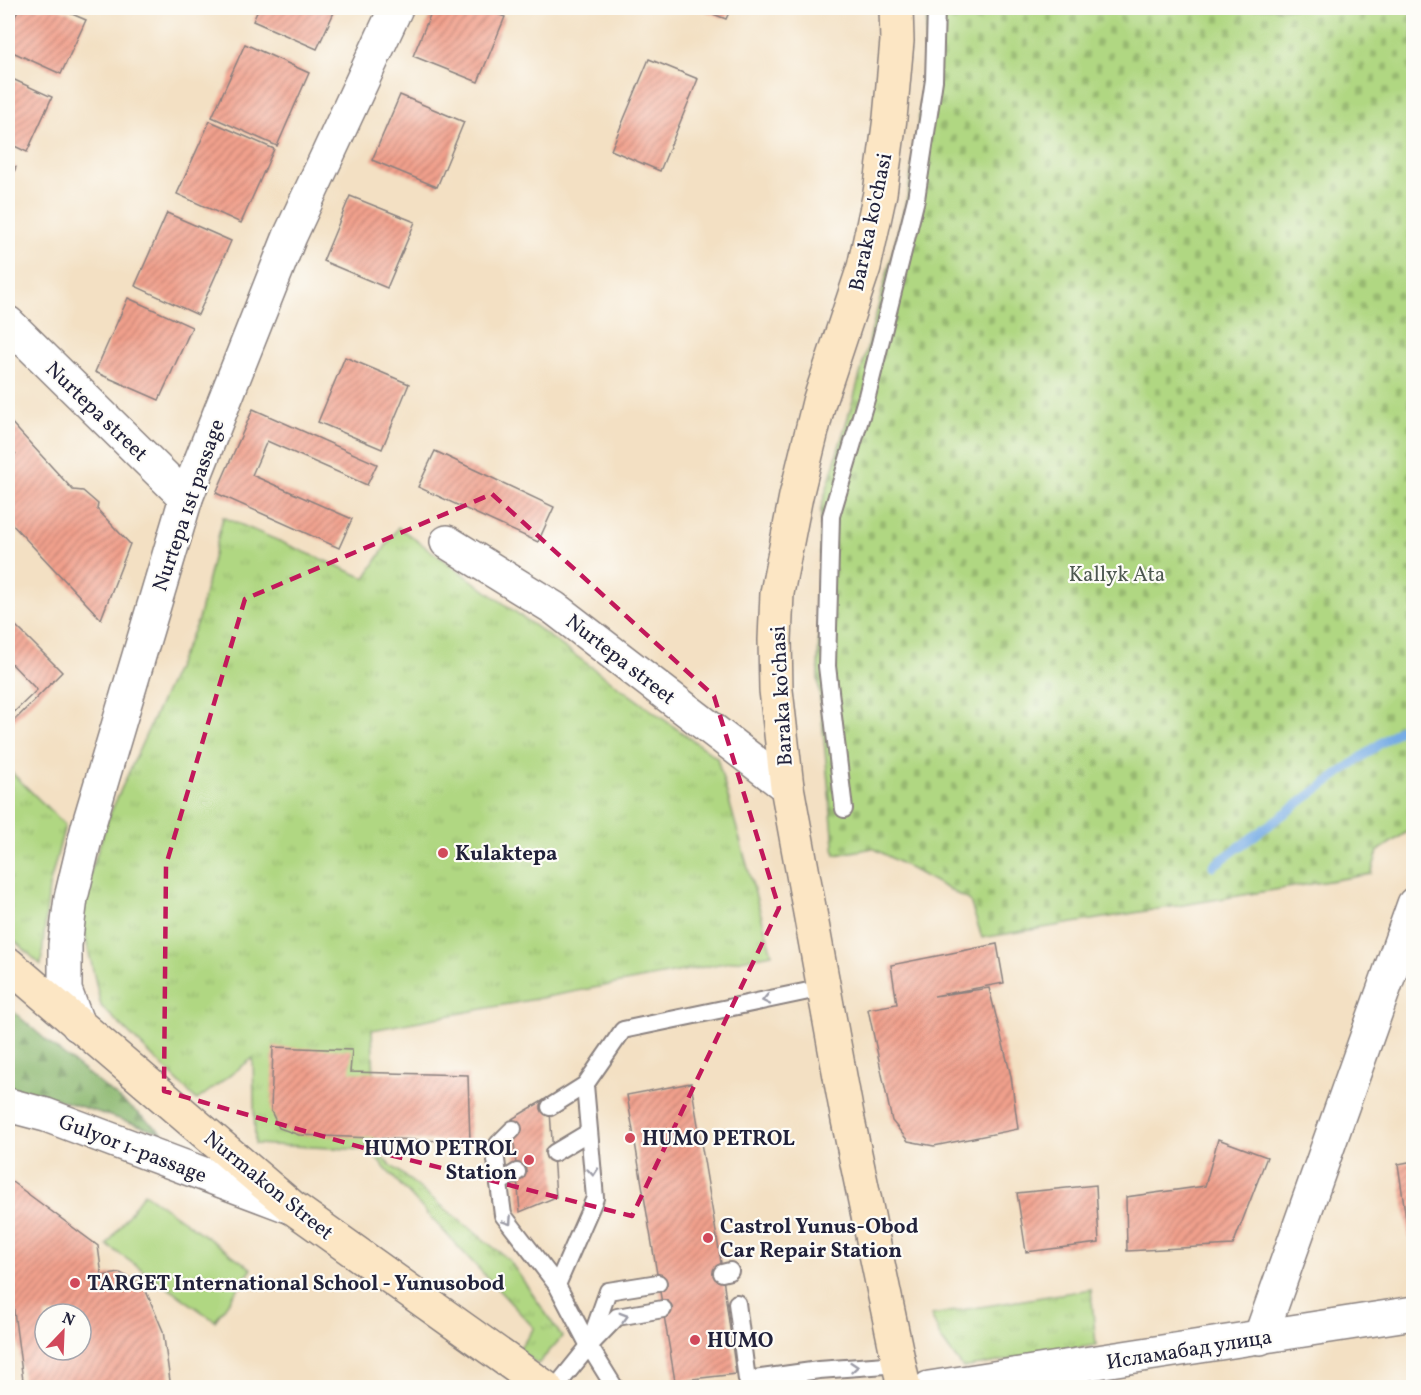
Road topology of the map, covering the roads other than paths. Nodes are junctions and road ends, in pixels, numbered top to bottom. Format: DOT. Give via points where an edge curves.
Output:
graph roads {
  1 [pos="396,8"];
  2 [pos="896,8"];
  3 [pos="936,8"];
  4 [pos="8,323"];
  5 [pos="186,498"];
  6 [pos="447,542"];
  7 [pos="787,787"];
  8 [pos="844,809"];
  9 [pos="1413,904"];
  10 [pos="8,964"];
  11 [pos="823,988"];
  12 [pos="78,1025"];
  13 [pos="585,1085"];
  14 [pos="8,1105"];
  15 [pos="550,1107"];
  16 [pos="513,1129"];
  17 [pos="589,1132"];
  18 [pos="554,1153"];
  19 [pos="517,1172"];
  20 [pos="500,1183"];
  21 [pos="292,1207"];
  22 [pos="658,1282"];
  23 [pos="557,1285"];
  24 [pos="733,1300"];
  25 [pos="663,1309"];
  26 [pos="1413,1313"];
  27 [pos="1260,1338"];
  28 [pos="588,1346"];
  29 [pos="901,1376"];
  30 [pos="546,1388"];
  31 [pos="555,1388"];
  32 [pos="615,1388"];
  33 [pos="929,1388"];
  1 -- 5 [label="street, Nurtepa 1st passage" via="290,236"];
  2 -- 7 [label="main road, Baraka ko'chasi" via="896,52 880,193 864,267 817,412 777,593 776,690"];
  3 -- 8 [label="lane" via="934,80 916,199 867,396 831,516 827,666"];
  4 -- 5 [label="street, Nurtepa street"];
  5 -- 12 [label="street, Nurtepa 1st passage" via="88,827 71,898 65,990"];
  6 -- 7 [label="street, Nurtepa street" via="554,608"];
  7 -- 11 [label="main road, Baraka ko'chasi"];
  9 -- 27 [label="street"];
  10 -- 12 [label="main road, Nurmakon Street"];
  11 -- 13 [label="lane, one-way" via="623,1030"];
  11 -- 29 [label="main road, Baraka ko'chasi"];
  12 -- 21 [label="main road, Nurmakon Street"];
  13 -- 15 [label="lane"];
  13 -- 17 [label="lane"];
  14 -- 21 [label="street, Gulyor 1-passage" via="46,1115"];
  16 -- 20 [label="lane" via="495,1152"];
  17 -- 18 [label="lane"];
  17 -- 23 [label="lane, one-way" via="595,1198"];
  19 -- 20 [label="lane"];
  20 -- 23 [label="lane, one-way" via="502,1215"];
  21 -- 30 [label="main road, Nurmakon Street"];
  22 -- 28 [label="lane" via="608,1291"];
  23 -- 28 [label="lane"];
  24 -- 29 [label="lane, one-way" via="747,1380 819,1370"];
  28 -- 25 [label="lane, one-way" via="617,1317"];
  26 -- 27 [label="street, Исламабад улица"];
  27 -- 33 [label="street, Исламабад улица"];
  28 -- 31 [label="lane"];
  28 -- 32 [label="lane"];
}
